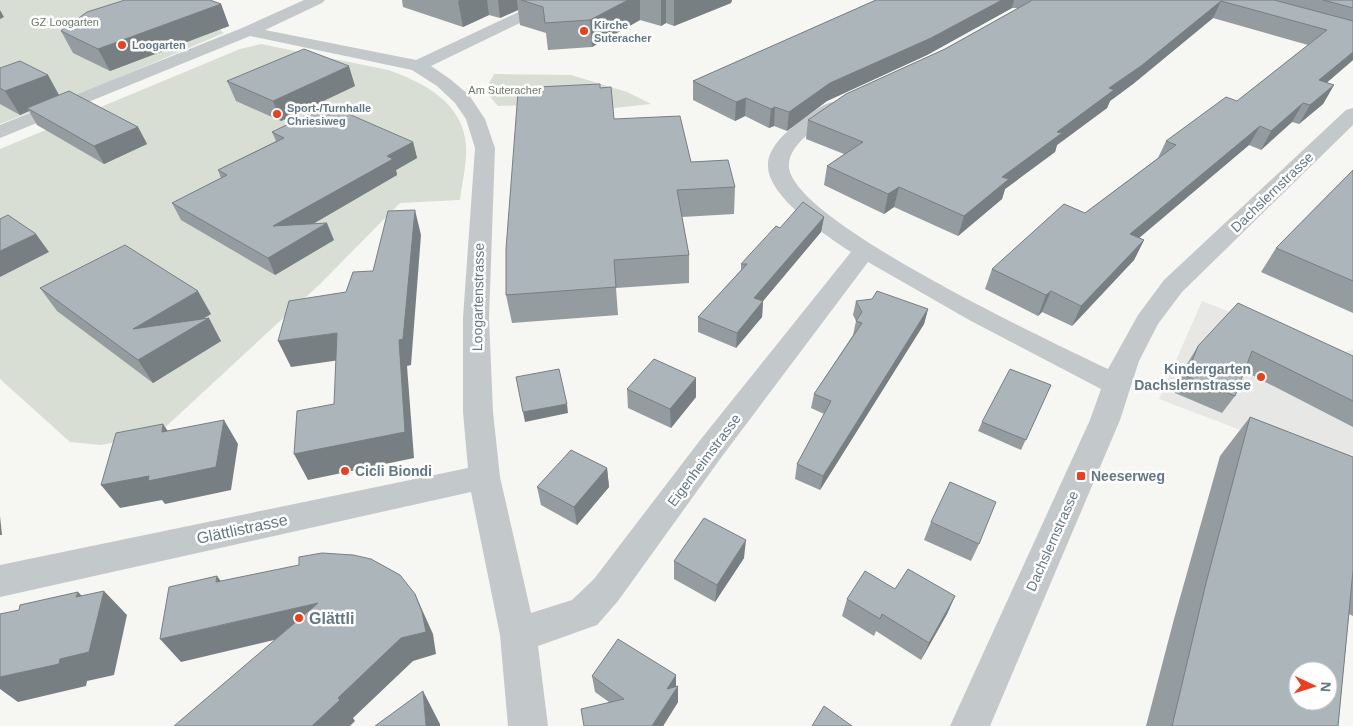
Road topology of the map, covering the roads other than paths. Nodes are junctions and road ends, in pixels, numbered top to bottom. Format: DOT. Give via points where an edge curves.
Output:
graph roads {
  1 [pos="317,0"];
  2 [pos="556,0"];
  3 [pos="248,31"];
  4 [pos="418,66"];
  5 [pos="853,99"];
  6 [pos="1353,114"];
  7 [pos="0,132"];
  8 [pos="865,250"];
  9 [pos="1117,385"];
  10 [pos="484,477"];
  11 [pos="0,581"];
  12 [pos="518,636"];
  13 [pos="528,726"];
  14 [pos="970,726"];
  1 -- 3 [label="street"];
  2 -- 4 [label="street"];
  3 -- 4 [label="street, Loogartenstrasse"];
  3 -- 7 [label="street"];
  4 -- 10 [label="street, Loogartenstrasse" via="466,101 480,125 485,148 476,318 478,412"];
  5 -- 8 [label="street" via="835,107 793,138 781,152 778,166 801,204"];
  6 -- 9 [label="street, Dachslernstrasse" via="1173,286 1147,321 1125,361"];
  8 -- 9 [label="street" via="991,323"];
  8 -- 12 [label="street, Eigenheimstrasse" via="606,590 584,613"];
  9 -- 14 [label="street, Dachslernstrasse" via="1105,420"];
  10 -- 11 [label="street, Glättlistrasse"];
  10 -- 12 [label="street, Loogartenstrasse"];
  12 -- 13 [label="street, Loogartenstrasse"];
}
